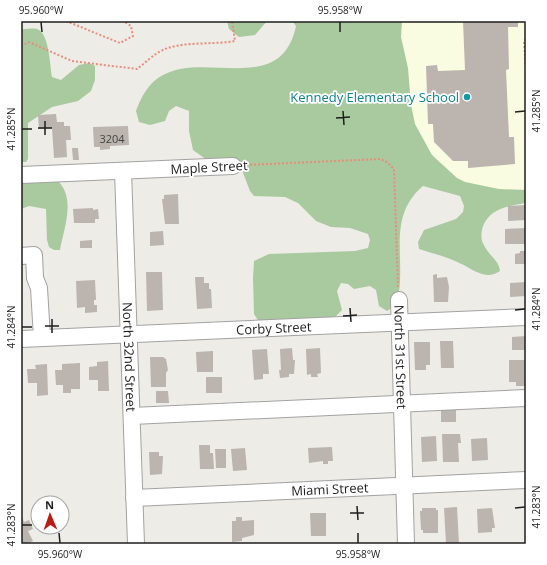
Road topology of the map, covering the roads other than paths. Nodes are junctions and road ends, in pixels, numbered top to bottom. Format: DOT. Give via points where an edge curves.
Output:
graph roads {
  1 [pos="233,166"];
  2 [pos="123,171"];
  3 [pos="21,175"];
  4 [pos="21,256"];
  5 [pos="399,300"];
  6 [pos="526,317"];
  7 [pos="399,322"];
  8 [pos="129,334"];
  9 [pos="42,338"];
  10 [pos="21,339"];
  11 [pos="526,398"];
  12 [pos="402,404"];
  13 [pos="132,416"];
  14 [pos="526,480"];
  15 [pos="404,486"];
  16 [pos="134,498"];
  17 [pos="136,544"];
  18 [pos="406,544"];
  1 -- 2 [label="street, Maple Street"];
  2 -- 3 [label="street, Maple Street"];
  2 -- 8 [label="street, North 32nd Street"];
  4 -- 9 [label="street" via="34,255"];
  5 -- 7 [label="street, North 31st Street"];
  6 -- 7 [label="street, Corby Street"];
  7 -- 8 [label="street, Corby Street"];
  7 -- 12 [label="street, North 31st Street"];
  8 -- 9 [label="street, Corby Street"];
  8 -- 13 [label="street, North 32nd Street"];
  9 -- 10 [label="street, Corby Street"];
  11 -- 12 [label="street"];
  12 -- 13 [label="street"];
  12 -- 15 [label="street, North 31st Street"];
  13 -- 16 [label="street, North 32nd Street"];
  14 -- 15 [label="street, Miami Street"];
  15 -- 16 [label="street, Miami Street"];
  15 -- 18 [label="street, North 31st Street"];
  16 -- 17 [label="street, North 32nd Street"];
}
